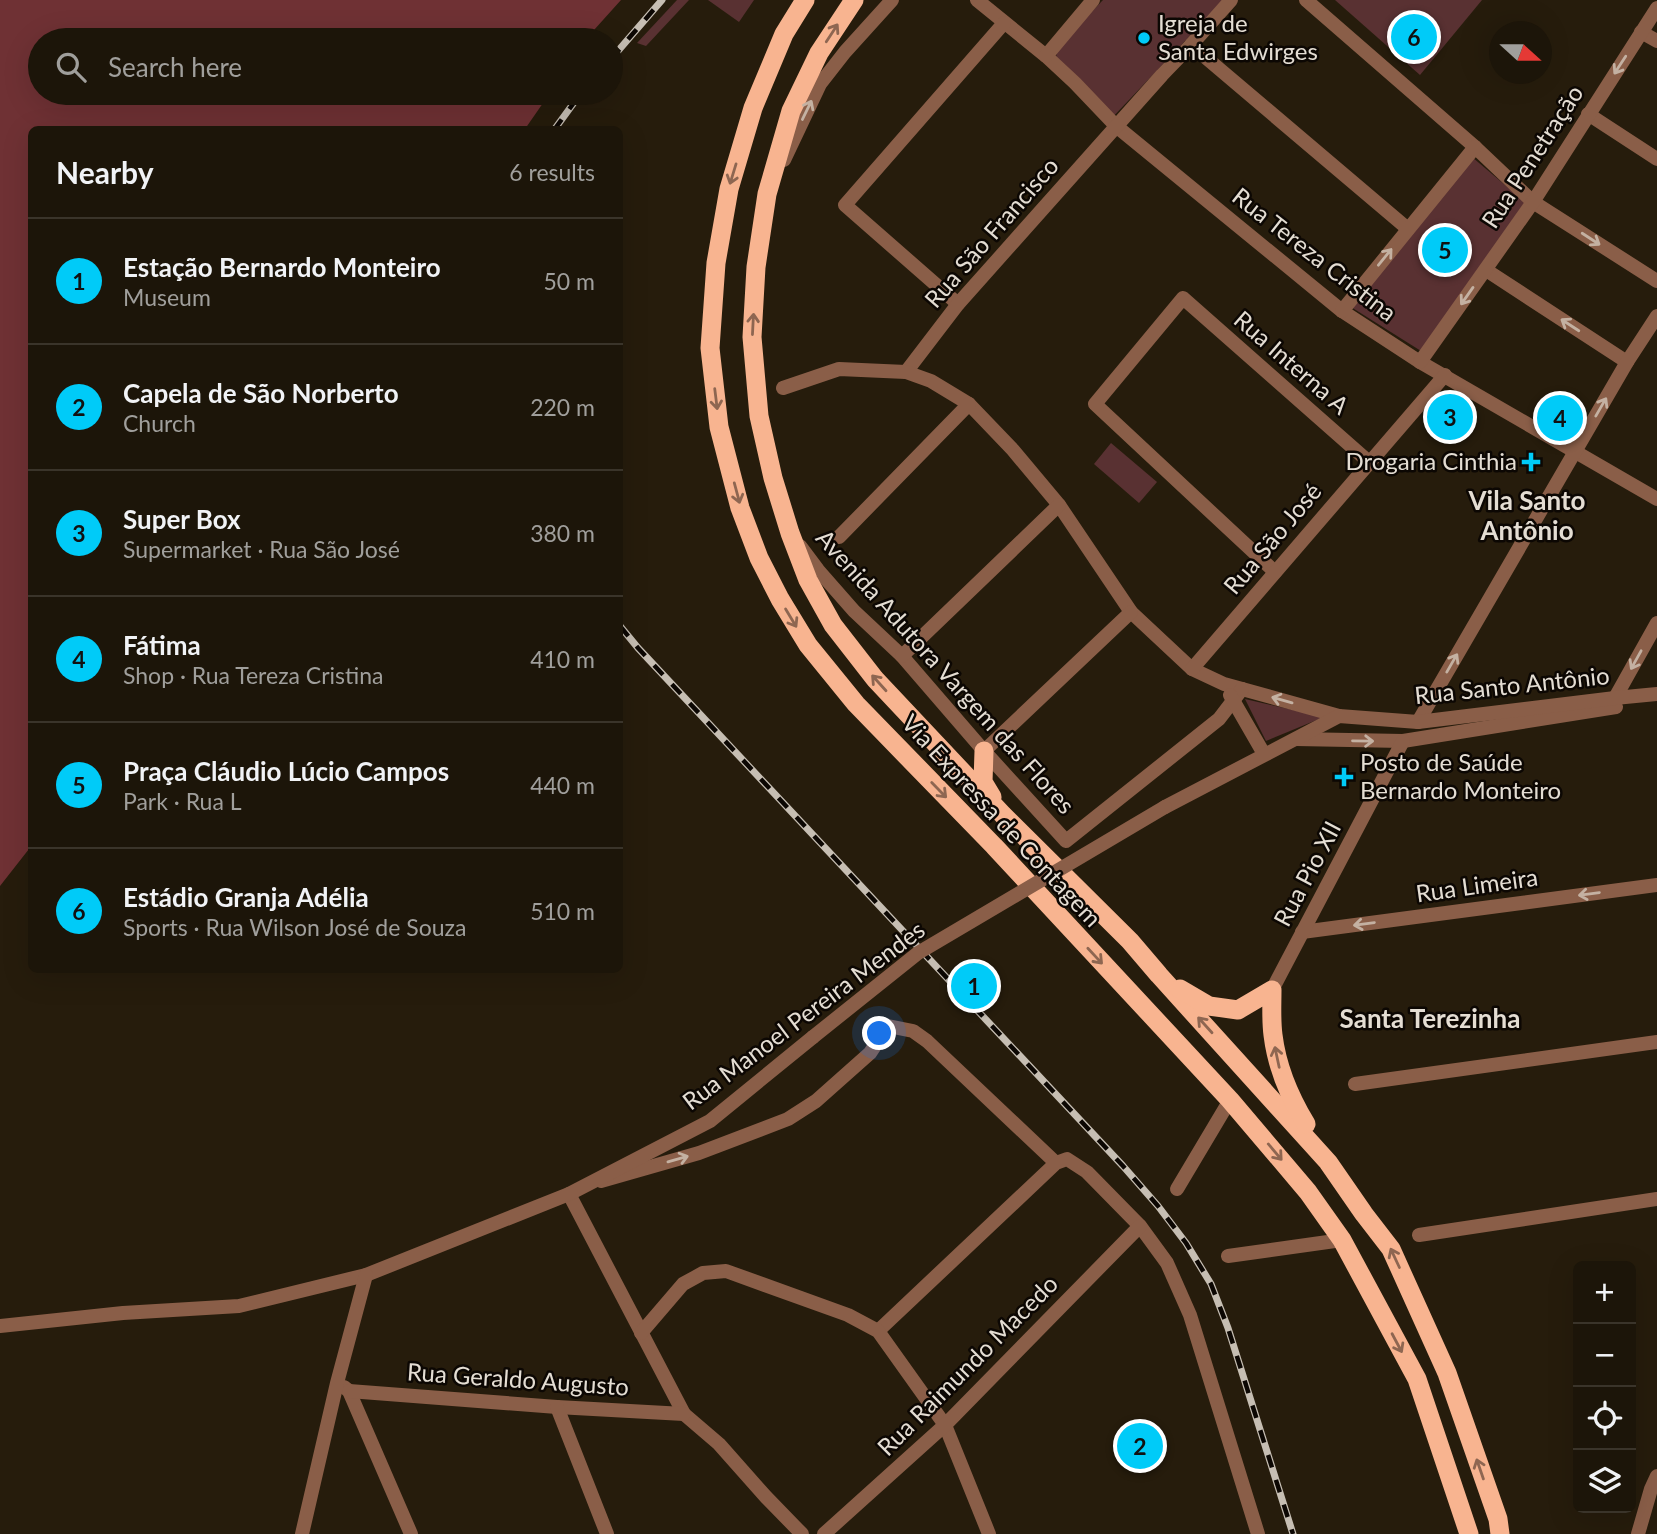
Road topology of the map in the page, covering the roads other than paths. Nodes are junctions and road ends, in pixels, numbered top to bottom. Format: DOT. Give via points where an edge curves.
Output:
graph roads {
  1 [pos="805,0"];
  2 [pos="853,0"];
  3 [pos="891,0"];
  4 [pos="977,0"];
  5 [pos="1093,0"];
  6 [pos="1231,0"];
  7 [pos="1306,0"];
  8 [pos="1657,8"];
  9 [pos="1004,23"];
  10 [pos="1641,32"];
  11 [pos="1657,41"];
  12 [pos="1191,45"];
  13 [pos="1046,57"];
  14 [pos="1588,114"];
  15 [pos="1116,126"];
  16 [pos="1475,147"];
  17 [pos="1657,159"];
  18 [pos="767,194"];
  19 [pos="1533,202"];
  20 [pos="1408,229"];
  21 [pos="1486,270"];
  22 [pos="1657,281"];
  23 [pos="958,304"];
  24 [pos="1342,311"];
  25 [pos="1657,316"];
  26 [pos="1420,362"];
  27 [pos="1627,362"];
  28 [pos="906,372"];
  29 [pos="1445,375"];
  30 [pos="783,388"];
  31 [pos="969,404"];
  32 [pos="1576,453"];
  33 [pos="1369,462"];
  34 [pos="1657,499"];
  35 [pos="1059,505"];
  36 [pos="790,533"];
  37 [pos="839,537"];
  38 [pos="1275,572"];
  39 [pos="1131,612"];
  40 [pos="1657,623"];
  41 [pos="902,656"];
  42 [pos="1192,670"];
  43 [pos="1224,684"];
  44 [pos="1242,689"];
  45 [pos="1657,695"];
  46 [pos="1234,702"];
  47 [pos="1615,702"];
  48 [pos="1339,716"];
  49 [pos="1418,722"];
  50 [pos="1294,740"];
  51 [pos="1403,741"];
  52 [pos="984,751"];
  53 [pos="1264,754"];
  54 [pos="1003,815"];
  55 [pos="1657,885"];
  56 [pos="1303,932"];
  57 [pos="1159,975"];
  58 [pos="1272,990"];
  59 [pos="1657,1042"];
  60 [pos="1354,1084"];
  61 [pos="1230,1100"];
  62 [pos="1328,1161"];
  63 [pos="1056,1163"];
  64 [pos="588,1184"];
  65 [pos="1177,1189"];
  66 [pos="569,1194"];
  67 [pos="1657,1199"];
  68 [pos="1140,1226"];
  69 [pos="1419,1235"];
  70 [pos="1342,1240"];
  71 [pos="1228,1256"];
  72 [pos="366,1275"];
  73 [pos="0,1326"];
  74 [pos="878,1331"];
  75 [pos="641,1333"];
  76 [pos="343,1387"];
  77 [pos="556,1407"];
  78 [pos="684,1413"];
  79 [pos="945,1425"];
  80 [pos="1657,1476"];
  81 [pos="302,1534"];
  82 [pos="411,1534"];
  83 [pos="607,1534"];
  84 [pos="802,1534"];
  85 [pos="824,1534"];
  86 [pos="989,1534"];
  87 [pos="1258,1534"];
  88 [pos="1469,1534"];
  89 [pos="1500,1534"];
  90 [pos="1638,1534"];
  1 -- 61 [label="highway, Via Expressa de Contagem, one-way" via="784,34 753,108 729,190 716,263 710,348 719,428 759,558 808,645 856,704"];
  18 -- 2 [label="highway, Via Expressa de Contagem, one-way" via="791,111 819,53"];
  18 -- 3 [label="street, one-way" via="820,84"];
  4 -- 9 [label="street, Rua Tereza Cristina"];
  5 -- 13 [label="street"];
  6 -- 12 [label="street, Rua São Francisco"];
  7 -- 16 [label="street"];
  8 -- 10 [label="street, Rua Penetração"];
  9 -- 13 [label="street, Rua Tereza Cristina"];
  9 -- 23 [label="street" via="845,205"];
  10 -- 11 [label="street"];
  10 -- 14 [label="street, Rua Penetração, one-way"];
  12 -- 15 [label="street, Rua São Francisco"];
  12 -- 20 [label="street"];
  13 -- 15 [label="street, Rua Tereza Cristina"];
  14 -- 17 [label="street"];
  14 -- 19 [label="street, Rua Penetração"];
  15 -- 23 [label="street, Rua São Francisco"];
  15 -- 24 [label="street, Rua Tereza Cristina"];
  16 -- 19 [label="street"];
  16 -- 20 [label="street"];
  36 -- 18 [label="highway, Via Expressa de Contagem, one-way" via="759,416 752,337"];
  19 -- 21 [label="street, Rua Penetração"];
  19 -- 22 [label="street, one-way"];
  24 -- 20 [label="street, one-way"];
  21 -- 26 [label="street, Rua Penetração, one-way"];
  27 -- 21 [label="street, one-way"];
  23 -- 28 [label="street, Rua São Francisco"];
  24 -- 26 [label="street, Rua Tereza Cristina"];
  25 -- 27 [label="street"];
  26 -- 29 [label="street, Rua Tereza Cristina"];
  32 -- 27 [label="street, one-way"];
  28 -- 30 [label="street" via="839,369"];
  28 -- 31 [label="street"];
  29 -- 32 [label="street, Rua Tereza Cristina"];
  29 -- 33 [label="street, Rua São José"];
  31 -- 35 [label="street"];
  31 -- 37 [label="street"];
  32 -- 34 [label="street, Rua Tereza Cristina"];
  49 -- 32 [label="street, one-way"];
  33 -- 38 [label="street, Rua São José"];
  33 -- 38 [label="street, Rua Interna A" via="1183,298 1095,404"];
  35 -- 39 [label="street"];
  35 -- 41 [label="street"];
  36 -- 41 [label="street, Avenida Adutora Vargem das Flores" via="854,611"];
  54 -- 36 [label="highway, Via Expressa de Contagem, one-way" via="875,679 833,625 808,580"];
  38 -- 42 [label="street, Rua São José"];
  39 -- 42 [label="street"];
  39 -- 52 [label="street"];
  40 -- 47 [label="street, one-way"];
  41 -- 52 [label="street, Avenida Adutora Vargem das Flores"];
  42 -- 43 [label="street"];
  43 -- 44 [label="street"];
  43 -- 46 [label="street"];
  44 -- 46 [label="street"];
  48 -- 44 [label="street, one-way"];
  45 -- 47 [label="street, Rua Santo Antônio"];
  46 -- 52 [label="street, Avenida Adutora Vargem das Flores" via="1219,719 1066,841"];
  46 -- 53 [label="street"];
  47 -- 49 [label="street, Rua Santo Antônio"];
  47 -- 51 [label="street, Rua Santo Antônio"];
  48 -- 49 [label="street, Rua Santo Antônio"];
  48 -- 50 [label="street, Rua Santo Antônio"];
  50 -- 51 [label="street, Rua Santo Antônio, one-way"];
  50 -- 53 [label="street, Rua Santo Antônio"];
  51 -- 56 [label="street, Rua Pio XII"];
  52 -- 54 [label="highway" via="983,782"];
  53 -- 64 [label="street, Rua Manoel Pereira Mendes, bridge" via="918,953 710,1121"];
  54 -- 57 [label="highway, Via Expressa de Contagem"];
  55 -- 56 [label="street, Rua Limeira, one-way"];
  56 -- 58 [label="street, Rua Pio XII"];
  57 -- 58 [label="highway" via="1209,1006 1238,1010"];
  62 -- 57 [label="highway, Via Expressa de Contagem, one-way"];
  62 -- 58 [label="highway, one-way" via="1281,1075 1273,1034"];
  59 -- 60 [label="street"];
  61 -- 65 [label="street"];
  61 -- 70 [label="highway, Via Expressa de Contagem, one-way"];
  89 -- 62 [label="highway, one-way" via="1447,1373 1391,1249"];
  64 -- 63 [label="street, Rua Manoel Pereira Mendes, one-way" via="699,1153 788,1119 816,1101 870,1053 888,1026 913,1031 927,1041"];
  63 -- 68 [label="street" via="1067,1159 1087,1172"];
  63 -- 74 [label="street"];
  64 -- 66 [label="street, Rua Manoel Pereira Mendes"];
  66 -- 72 [label="street, Rua Manoel Pereira Mendes"];
  66 -- 75 [label="street"];
  67 -- 69 [label="street"];
  68 -- 79 [label="street, Rua Raimundo Macedo"];
  68 -- 87 [label="street" via="1167,1263 1190,1315"];
  70 -- 71 [label="street"];
  70 -- 88 [label="highway, Via Expressa de Contagem, one-way" via="1417,1379"];
  72 -- 73 [label="street, Rua Manoel Pereira Mendes" via="239,1306"];
  72 -- 76 [label="street"];
  74 -- 75 [label="street" via="848,1315 726,1271 703,1273 684,1284"];
  74 -- 79 [label="street"];
  75 -- 78 [label="street"];
  76 -- 77 [label="street, Rua Geraldo Augusto"];
  76 -- 81 [label="street"];
  76 -- 82 [label="street"];
  77 -- 78 [label="street, Rua Geraldo Augusto"];
  77 -- 83 [label="street"];
  78 -- 84 [label="street"];
  79 -- 85 [label="street, Rua Raimundo Macedo"];
  79 -- 86 [label="street"];
  80 -- 90 [label="street"];
}
